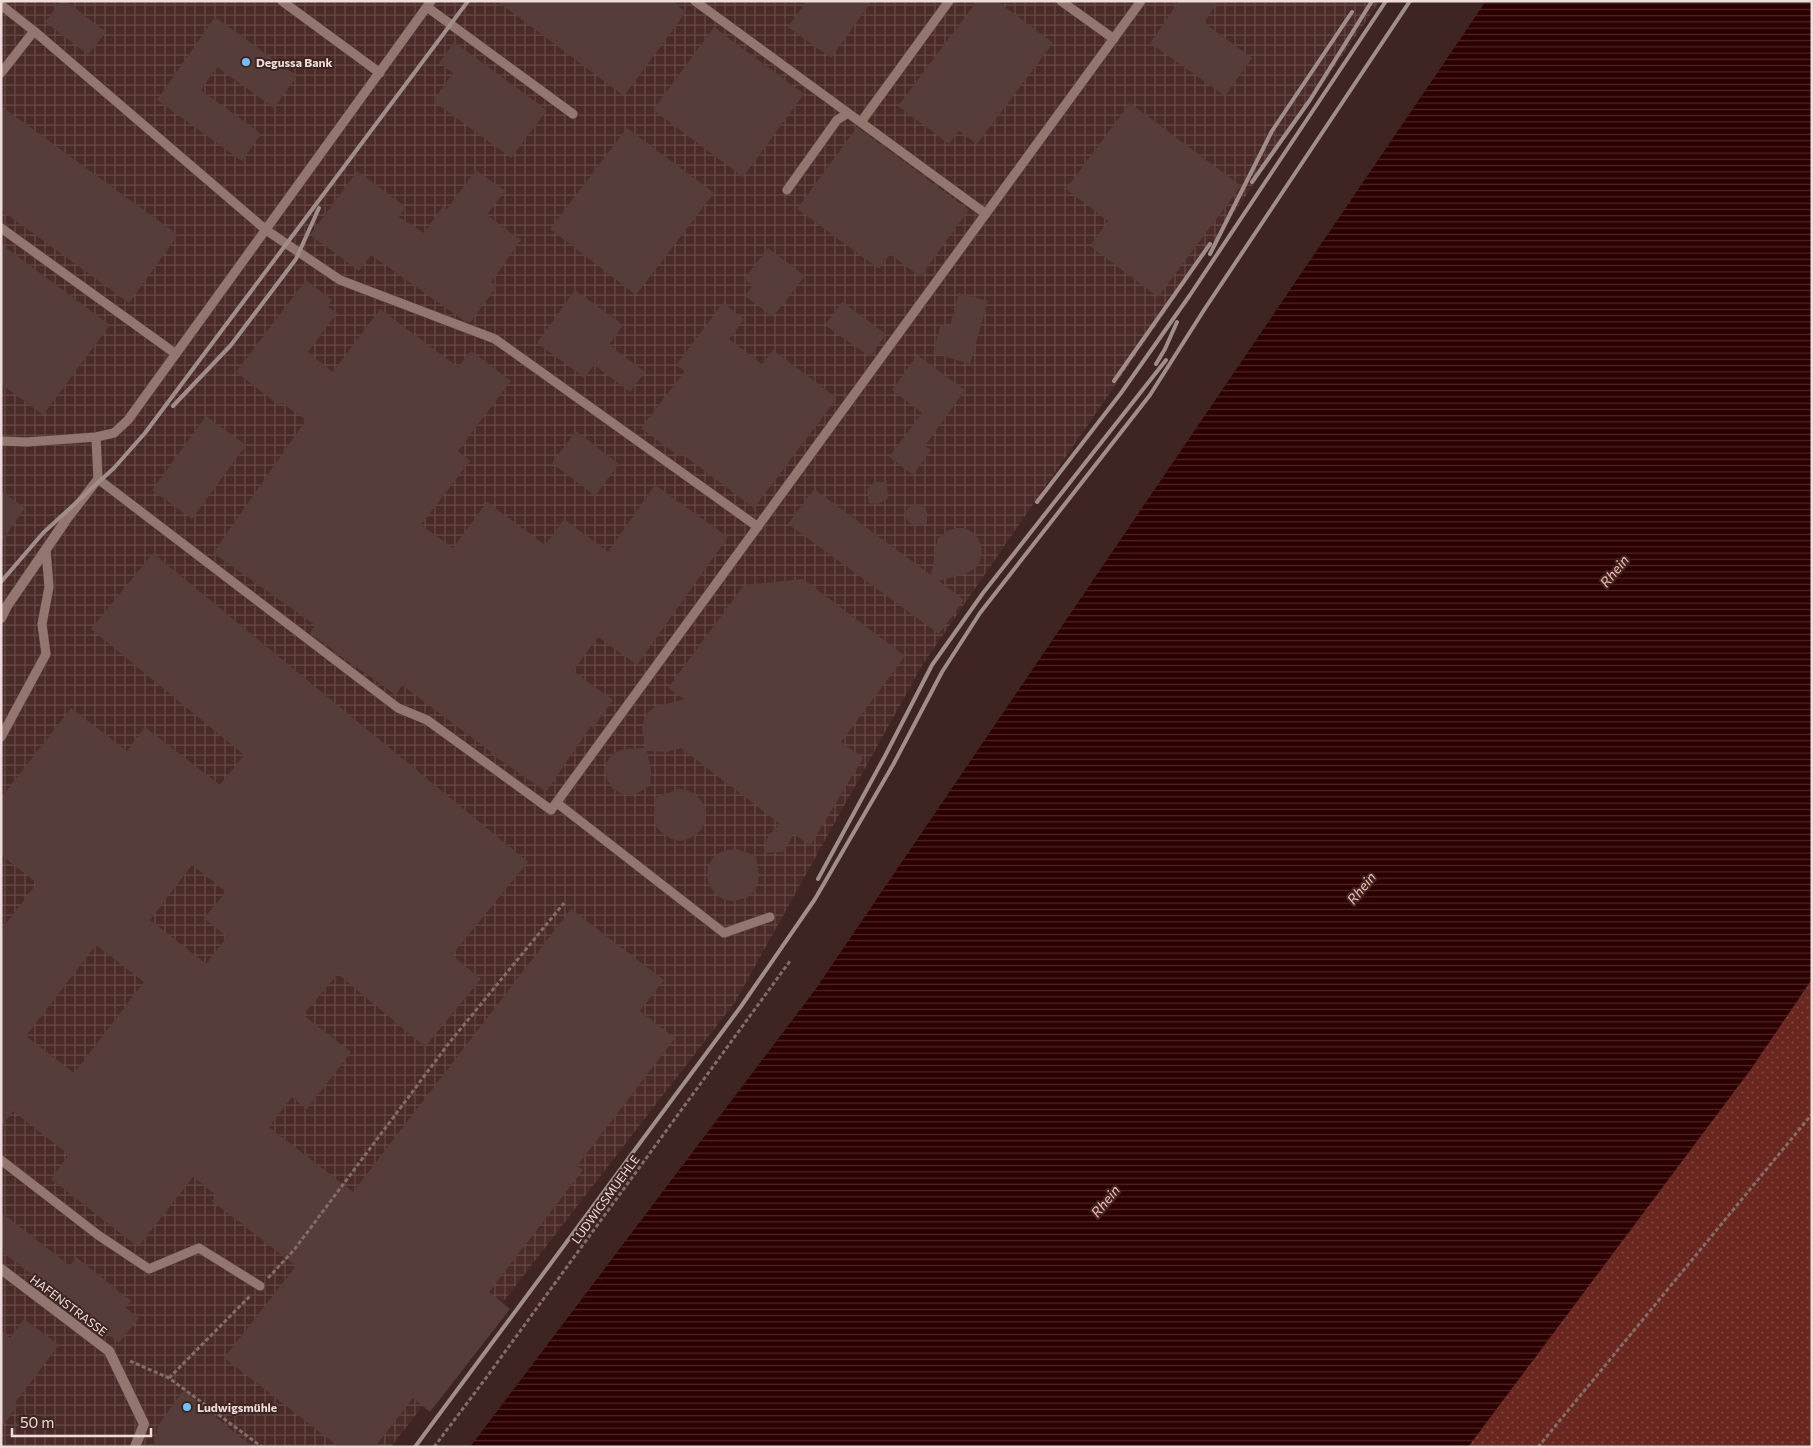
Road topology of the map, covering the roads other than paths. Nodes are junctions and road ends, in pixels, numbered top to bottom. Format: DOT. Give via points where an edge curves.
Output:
graph roads {
  1 [pos="282,1"];
  2 [pos="695,1"];
  3 [pos="949,1"];
  4 [pos="1061,1"];
  5 [pos="1141,1"];
  6 [pos="430,4"];
  7 [pos="1,5"];
  8 [pos="34,31"];
  9 [pos="1114,39"];
  10 [pos="1,73"];
  11 [pos="380,73"];
  12 [pos="848,113"];
  13 [pos="574,114"];
  14 [pos="861,122"];
  15 [pos="786,190"];
  16 [pos="986,214"];
  17 [pos="1,228"];
  18 [pos="266,230"];
  19 [pos="176,354"];
  20 [pos="96,437"];
  21 [pos="1,441"];
  22 [pos="98,479"];
  23 [pos="64,523"];
  24 [pos="758,527"];
  25 [pos="46,550"];
  26 [pos="1,618"];
  27 [pos="1,737"];
  28 [pos="557,802"];
  29 [pos="770,916"];
  30 [pos="1,1160"];
  31 [pos="1,1270"];
  32 [pos="260,1286"];
  33 [pos="135,1447"];
  1 -- 11 [label="lane"];
  2 -- 12 [label="lane"];
  3 -- 14 [label="lane"];
  4 -- 9 [label="lane"];
  5 -- 9 [label="lane"];
  6 -- 11 [label="lane"];
  6 -- 13 [label="lane"];
  7 -- 8 [label="lane"];
  8 -- 10 [label="lane"];
  8 -- 18 [label="lane"];
  9 -- 16 [label="lane"];
  11 -- 18 [label="lane"];
  12 -- 14 [label="lane"];
  12 -- 15 [label="lane" via="837,120"];
  14 -- 16 [label="lane"];
  16 -- 24 [label="lane"];
  17 -- 19 [label="lane"];
  18 -- 19 [label="lane"];
  18 -- 24 [label="lane" via="340,280 495,339"];
  19 -- 20 [label="lane" via="128,420 114,433"];
  20 -- 21 [label="lane"];
  20 -- 22 [label="lane"];
  22 -- 23 [label="lane"];
  22 -- 28 [label="lane" via="398,708 427,720 551,810"];
  23 -- 25 [label="street"];
  24 -- 28 [label="lane"];
  25 -- 26 [label="street"];
  25 -- 27 [label="lane" via="49,587 42,624 46,654"];
  28 -- 29 [label="lane" via="724,933"];
  30 -- 32 [label="lane" via="98,1235 149,1269 200,1248"];
  31 -- 33 [label="street, HAFENSTRASSE" via="108,1351 144,1424"];
}
